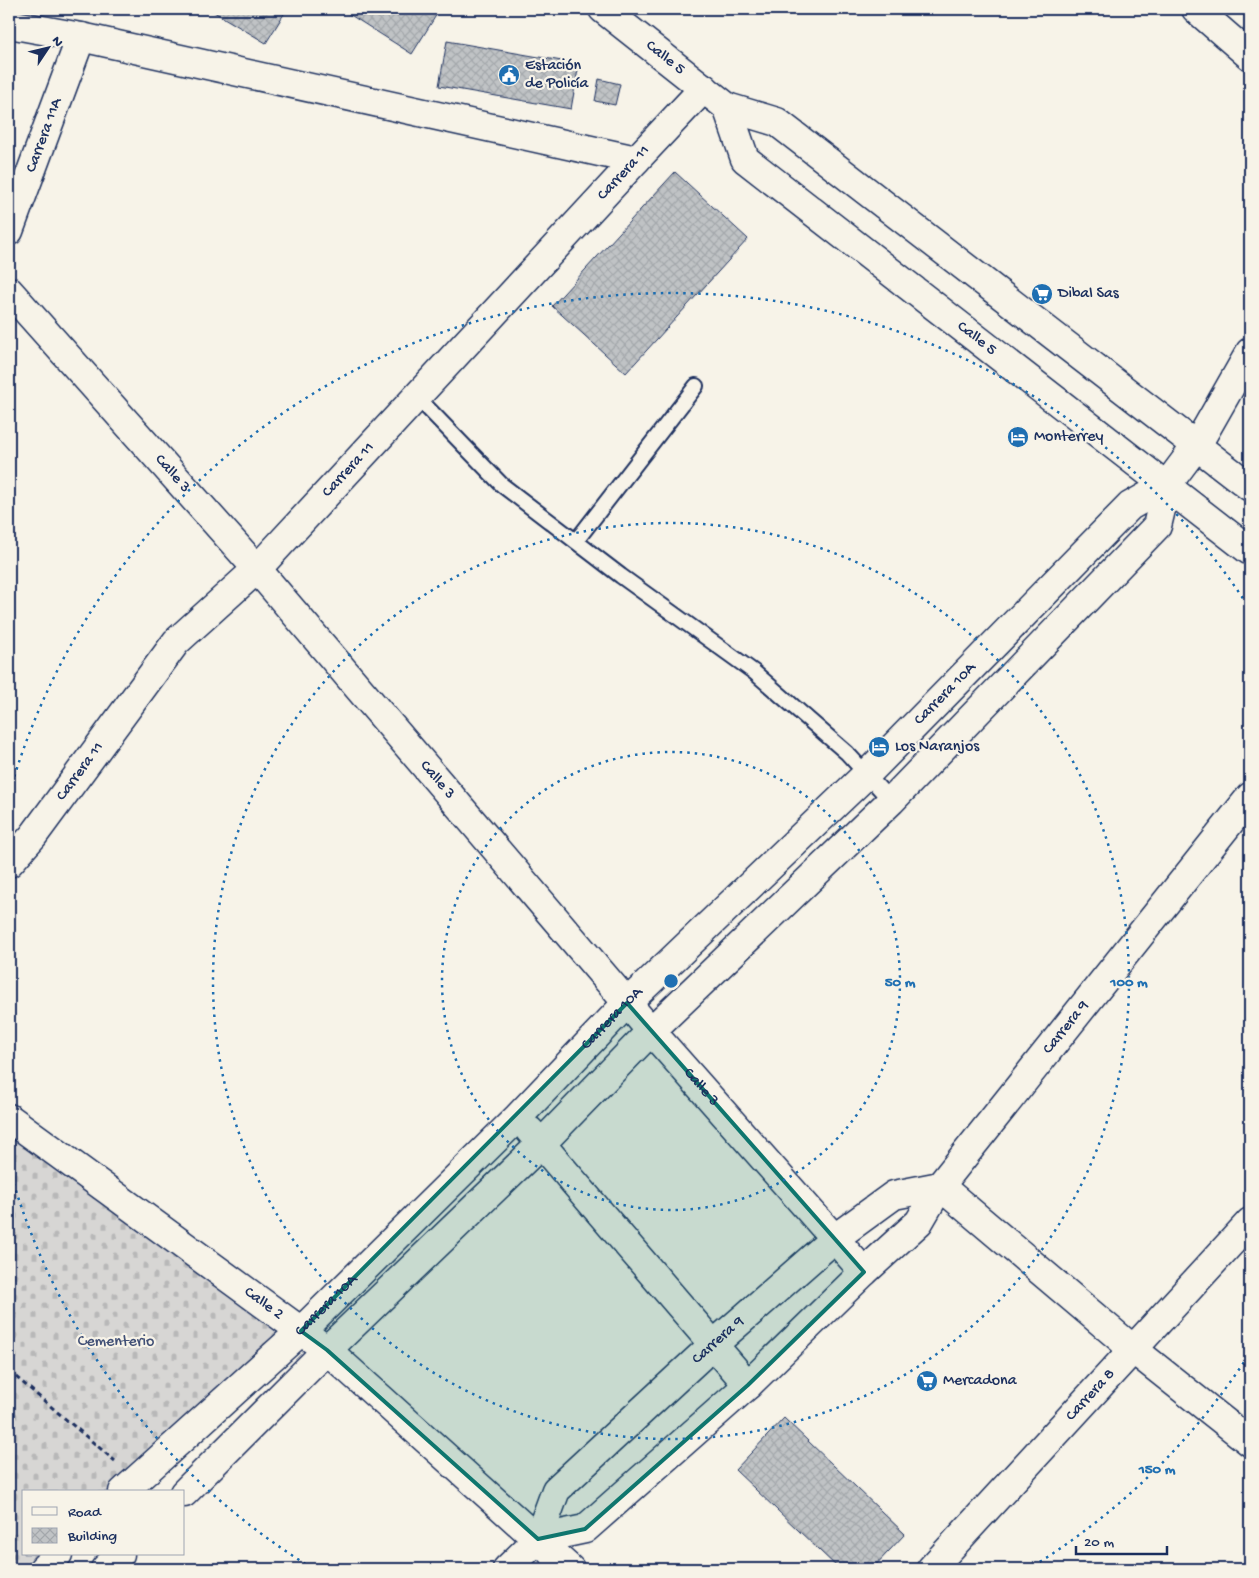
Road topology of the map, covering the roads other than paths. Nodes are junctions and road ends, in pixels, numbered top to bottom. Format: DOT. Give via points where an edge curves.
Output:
graph roads {
  1 [pos="1196,9"];
  2 [pos="608,10"];
  3 [pos="9,24"];
  4 [pos="81,37"];
  5 [pos="1250,56"];
  6 [pos="704,88"];
  7 [pos="727,107"];
  8 [pos="636,160"];
  9 [pos="9,231"];
  10 [pos="9,291"];
  11 [pos="1250,352"];
  12 [pos="696,386"];
  13 [pos="417,397"];
  14 [pos="1197,445"];
  15 [pos="1167,485"];
  16 [pos="1250,487"];
  17 [pos="576,541"];
  18 [pos="1250,551"];
  19 [pos="257,569"];
  20 [pos="867,774"];
  21 [pos="1250,797"];
  22 [pos="891,801"];
  23 [pos="9,863"];
  24 [pos="627,1003"];
  25 [pos="651,1031"];
  26 [pos="518,1117"];
  27 [pos="9,1118"];
  28 [pos="541,1144"];
  29 [pos="940,1186"];
  30 [pos="1250,1222"];
  31 [pos="835,1238"];
  32 [pos="864,1272"];
  33 [pos="301,1331"];
  34 [pos="713,1345"];
  35 [pos="327,1350"];
  36 [pos="1134,1350"];
  37 [pos="748,1385"];
  38 [pos="1250,1442"];
  39 [pos="129,1485"];
  40 [pos="185,1492"];
  41 [pos="538,1540"];
  42 [pos="56,1556"];
  43 [pos="118,1556"];
  44 [pos="953,1559"];
  45 [pos="43,1569"];
  46 [pos="105,1569"];
  47 [pos="506,1569"];
  48 [pos="570,1569"];
  49 [pos="930,1569"];
  1 -- 5 [label="street"];
  2 -- 6 [label="street, Calle 5"];
  3 -- 4 [label="street"];
  4 -- 8 [label="street"];
  4 -- 9 [label="street, Carrera 11A"];
  6 -- 7 [label="street, Calle 5"];
  6 -- 8 [label="street, Carrera 11"];
  7 -- 14 [label="street, Calle 5" via="777,122"];
  7 -- 15 [label="street, Calle 5" via="745,159"];
  8 -- 13 [label="street, Carrera 11"];
  10 -- 19 [label="street, Calle 3"];
  11 -- 14 [label="street, Carrera 10A"];
  12 -- 17 [label="lane"];
  13 -- 17 [label="lane" via="502,485"];
  13 -- 19 [label="street, Carrera 11"];
  14 -- 15 [label="street, Carrera 10A"];
  14 -- 16 [label="street, Calle 5"];
  15 -- 18 [label="street, Calle 5"];
  15 -- 20 [label="street, Carrera 10A" via="1130,506"];
  15 -- 22 [label="street, Carrera 10A" via="1157,526"];
  17 -- 20 [label="lane" via="754,672"];
  19 -- 23 [label="street, Carrera 11" via="176,642 33,836"];
  19 -- 24 [label="street, Calle 3"];
  20 -- 22 [label="lane"];
  20 -- 24 [label="street, Carrera 10A"];
  21 -- 29 [label="street, Carrera 9"];
  22 -- 25 [label="street, Carrera 10A"];
  24 -- 25 [label="street, Calle 3"];
  24 -- 26 [label="street, Carrera 10A"];
  25 -- 28 [label="street, Carrera 10A"];
  25 -- 31 [label="street, Calle 3"];
  26 -- 28 [label="street"];
  26 -- 33 [label="street, Carrera 10A"];
  27 -- 33 [label="street, Calle 2"];
  28 -- 34 [label="street"];
  28 -- 35 [label="street, Carrera 10A"];
  29 -- 31 [label="street, Carrera 9" via="894,1195"];
  29 -- 32 [label="street, Carrera 9" via="919,1222"];
  29 -- 36 [label="street"];
  30 -- 36 [label="street, Carrera 8"];
  31 -- 32 [label="street, Calle 3"];
  31 -- 34 [label="street, Carrera 9"];
  32 -- 37 [label="street, Carrera 9"];
  33 -- 35 [label="street, Calle 2"];
  33 -- 39 [label="street, Carrera 10A"];
  34 -- 37 [label="street"];
  34 -- 41 [label="street, Carrera 9" via="556,1490"];
  35 -- 40 [label="street, Carrera 10A"];
  35 -- 41 [label="street, Calle 2"];
  36 -- 38 [label="street"];
  36 -- 44 [label="street, Carrera 8"];
  37 -- 41 [label="street, Carrera 9" via="585,1529"];
  41 -- 47 [label="street, Carrera 9"];
  41 -- 48 [label="street, Calle 2"];
  42 -- 45 [label="street"];
  43 -- 46 [label="street"];
  44 -- 49 [label="street, Carrera 8"];
}
